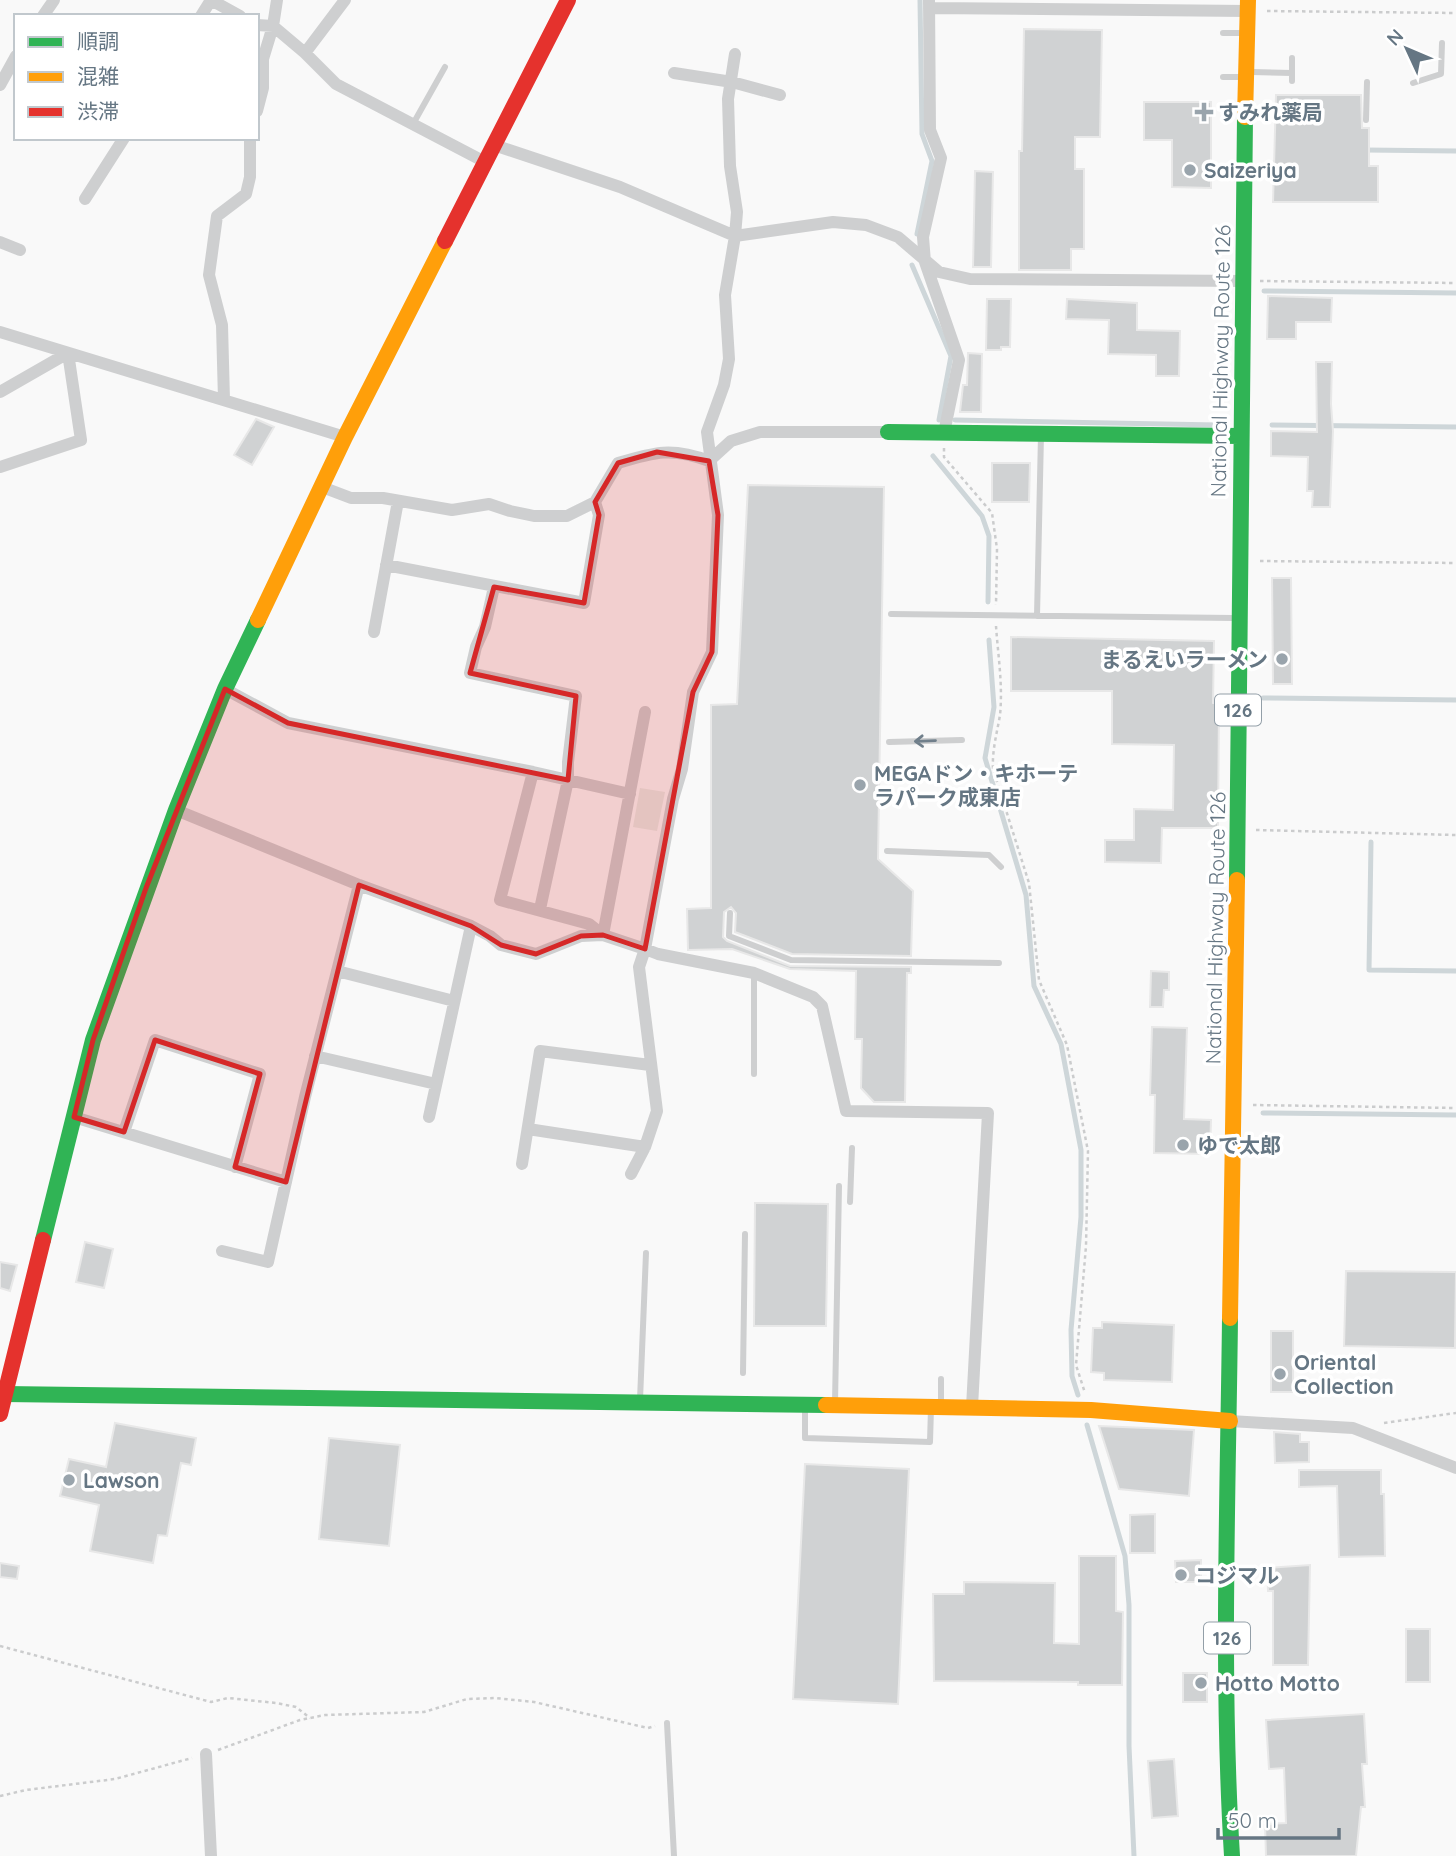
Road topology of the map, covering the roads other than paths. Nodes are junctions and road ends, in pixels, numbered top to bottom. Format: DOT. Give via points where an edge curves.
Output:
graph roads {
  1 [pos="211,0"];
  2 [pos="276,0"];
  3 [pos="345,0"];
  4 [pos="568,0"];
  5 [pos="929,4"];
  6 [pos="1111,5"];
  7 [pos="1247,5"];
  8 [pos="236,14"];
  9 [pos="259,25"];
  10 [pos="273,26"];
  11 [pos="1223,33"];
  12 [pos="1247,33"];
  13 [pos="1442,43"];
  14 [pos="306,53"];
  15 [pos="734,54"];
  16 [pos="1292,58"];
  17 [pos="14,60"];
  18 [pos="445,66"];
  19 [pos="674,73"];
  20 [pos="1292,73"];
  21 [pos="1246,75"];
  22 [pos="1223,77"];
  23 [pos="1292,81"];
  24 [pos="732,82"];
  25 [pos="1367,82"];
  26 [pos="1413,83"];
  27 [pos="0,85"];
  28 [pos="780,95"];
  29 [pos="259,103"];
  30 [pos="1366,120"];
  31 [pos="413,124"];
  32 [pos="123,140"];
  33 [pos="246,140"];
  34 [pos="494,145"];
  35 [pos="485,162"];
  36 [pos="85,199"];
  37 [pos="736,236"];
  38 [pos="0,242"];
  39 [pos="20,250"];
  40 [pos="925,262"];
  41 [pos="1243,281"];
  42 [pos="0,332"];
  43 [pos="68,353"];
  44 [pos="0,392"];
  45 [pos="223,400"];
  46 [pos="888,432"];
  47 [pos="944,433"];
  48 [pos="1041,435"];
  49 [pos="1240,436"];
  50 [pos="345,437"];
  51 [pos="709,461"];
  52 [pos="0,467"];
  53 [pos="322,487"];
  54 [pos="398,501"];
  55 [pos="595,502"];
  56 [pos="386,565"];
  57 [pos="494,587"];
  58 [pos="891,614"];
  59 [pos="1037,615"];
  60 [pos="1239,618"];
  61 [pos="374,632"];
  62 [pos="225,689"];
  63 [pos="645,712"];
  64 [pos="962,740"];
  65 [pos="888,742"];
  66 [pos="533,772"];
  67 [pos="568,780"];
  68 [pos="630,794"];
  69 [pos="176,810"];
  70 [pos="887,852"];
  71 [pos="1001,867"];
  72 [pos="359,885"];
  73 [pos="540,909"];
  74 [pos="730,913"];
  75 [pos="471,926"];
  76 [pos="603,935"];
  77 [pos="645,949"];
  78 [pos="999,963"];
  79 [pos="337,971"];
  80 [pos="754,974"];
  81 [pos="454,1001"];
  82 [pos="315,1056"];
  83 [pos="650,1066"];
  84 [pos="754,1074"];
  85 [pos="436,1084"];
  86 [pos="74,1116"];
  87 [pos="429,1117"];
  88 [pos="528,1129"];
  89 [pos="124,1132"];
  90 [pos="645,1147"];
  91 [pos="852,1148"];
  92 [pos="522,1164"];
  93 [pos="235,1167"];
  94 [pos="631,1174"];
  95 [pos="286,1182"];
  96 [pos="839,1186"];
  97 [pos="850,1202"];
  98 [pos="745,1234"];
  99 [pos="222,1251"];
  100 [pos="646,1253"];
  101 [pos="743,1373"];
  102 [pos="941,1379"];
  103 [pos="2,1394"];
  104 [pos="640,1402"];
  105 [pos="805,1404"];
  106 [pos="835,1405"];
  107 [pos="936,1406"];
  108 [pos="972,1406"];
  109 [pos="0,1413"];
  110 [pos="1230,1421"];
  111 [pos="1456,1468"];
  112 [pos="667,1723"];
  113 [pos="206,1754"];
  114 [pos="211,1856"];
  115 [pos="674,1856"];
  116 [pos="1231,1856"];
  1 -- 8 [label="street"];
  2 -- 10 [label="street"];
  3 -- 14 [label="street"];
  4 -- 34 [label="main road"];
  5 -- 6 [label="street"];
  5 -- 40 [label="street" via="930,130 941,158 923,237"];
  6 -- 7 [label="street"];
  7 -- 12 [label="main road, National Highway Route 126 / 126"];
  9 -- 10 [label="street"];
  10 -- 14 [label="street"];
  10 -- 29 [label="street" via="263,58"];
  11 -- 12 [label="lane"];
  12 -- 21 [label="main road, National Highway Route 126 / 126"];
  13 -- 26 [label="lane" via="1441,74"];
  14 -- 31 [label="street" via="336,84"];
  15 -- 24 [label="street"];
  16 -- 20 [label="lane"];
  17 -- 27 [label="street"];
  18 -- 31 [label="lane"];
  19 -- 24 [label="street"];
  20 -- 21 [label="lane"];
  20 -- 23 [label="lane"];
  21 -- 22 [label="lane"];
  21 -- 41 [label="main road, National Highway Route 126 / 126"];
  24 -- 28 [label="street"];
  24 -- 37 [label="street" via="730,166"];
  25 -- 30 [label="lane"];
  31 -- 35 [label="street"];
  32 -- 36 [label="street"];
  33 -- 45 [label="street" via="250,177 246,194 217,216 209,275 222,325"];
  34 -- 35 [label="main road"];
  34 -- 37 [label="street" via="620,187"];
  35 -- 50 [label="main road"];
  37 -- 40 [label="street" via="833,222 866,225 898,237"];
  37 -- 51 [label="street" via="725,295 729,359 707,432"];
  38 -- 39 [label="street"];
  40 -- 41 [label="street" via="939,272 970,279"];
  40 -- 47 [label="street" via="959,360"];
  41 -- 49 [label="main road, National Highway Route 126 / 126"];
  42 -- 43 [label="street"];
  43 -- 44 [label="street"];
  43 -- 45 [label="street"];
  43 -- 52 [label="street" via="81,440"];
  45 -- 50 [label="street"];
  46 -- 47 [label="main road"];
  46 -- 51 [label="street" via="760,432 731,441"];
  47 -- 48 [label="main road"];
  48 -- 49 [label="main road"];
  48 -- 59 [label="lane"];
  49 -- 60 [label="main road, National Highway Route 126 / 126"];
  50 -- 53 [label="main road"];
  51 -- 55 [label="street" via="688,453 657,452 618,463"];
  51 -- 77 [label="street" via="718,515 712,652 693,692"];
  53 -- 54 [label="street" via="351,498"];
  53 -- 62 [label="main road"];
  54 -- 55 [label="street" via="452,510 489,504 534,516 567,516"];
  54 -- 56 [label="street"];
  55 -- 57 [label="street" via="598,515 584,603"];
  56 -- 57 [label="street"];
  56 -- 61 [label="street"];
  57 -- 67 [label="street" via="471,673 576,696"];
  58 -- 59 [label="lane"];
  59 -- 60 [label="lane"];
  60 -- 110 [label="main road, National Highway Route 126 / 126"];
  62 -- 66 [label="street" via="288,723"];
  62 -- 69 [label="main road"];
  63 -- 68 [label="street"];
  64 -- 65 [label="lane, one-way"];
  66 -- 67 [label="street"];
  66 -- 73 [label="street" via="500,900"];
  67 -- 68 [label="street"];
  67 -- 73 [label="street"];
  68 -- 76 [label="street"];
  69 -- 72 [label="street"];
  69 -- 86 [label="main road" via="93,1040"];
  70 -- 71 [label="lane" via="989,855"];
  72 -- 75 [label="street"];
  72 -- 79 [label="street"];
  73 -- 76 [label="street" via="589,924"];
  74 -- 78 [label="lane" via="729,936 791,960"];
  75 -- 76 [label="street" via="501,945 536,954 580,936"];
  75 -- 81 [label="street"];
  76 -- 77 [label="street"];
  77 -- 80 [label="street"];
  77 -- 83 [label="street" via="639,967"];
  79 -- 81 [label="street"];
  79 -- 82 [label="street"];
  80 -- 84 [label="lane"];
  80 -- 108 [label="street" via="813,997 822,1006 846,1111 988,1113"];
  81 -- 85 [label="street"];
  82 -- 85 [label="street"];
  82 -- 95 [label="street"];
  83 -- 88 [label="street" via="540,1051"];
  83 -- 90 [label="street" via="657,1111"];
  85 -- 87 [label="street"];
  86 -- 89 [label="street"];
  86 -- 103 [label="main road"];
  88 -- 90 [label="street"];
  88 -- 92 [label="street"];
  89 -- 93 [label="street"];
  89 -- 93 [label="street" via="155,1040 260,1074"];
  90 -- 94 [label="street"];
  91 -- 97 [label="lane"];
  93 -- 95 [label="street"];
  95 -- 99 [label="street" via="268,1262"];
  96 -- 106 [label="lane"];
  98 -- 101 [label="lane"];
  100 -- 104 [label="lane"];
  102 -- 107 [label="lane"];
  103 -- 104 [label="main road"];
  103 -- 109 [label="main road"];
  104 -- 105 [label="main road"];
  105 -- 106 [label="main road"];
  105 -- 107 [label="lane" via="805,1438 930,1442"];
  106 -- 107 [label="main road"];
  107 -- 108 [label="main road"];
  108 -- 110 [label="main road"];
  110 -- 111 [label="street" via="1353,1428"];
  110 -- 116 [label="main road, National Highway Route 126 / 126" via="1226,1611"];
  112 -- 115 [label="lane"];
  113 -- 114 [label="street"];
}
